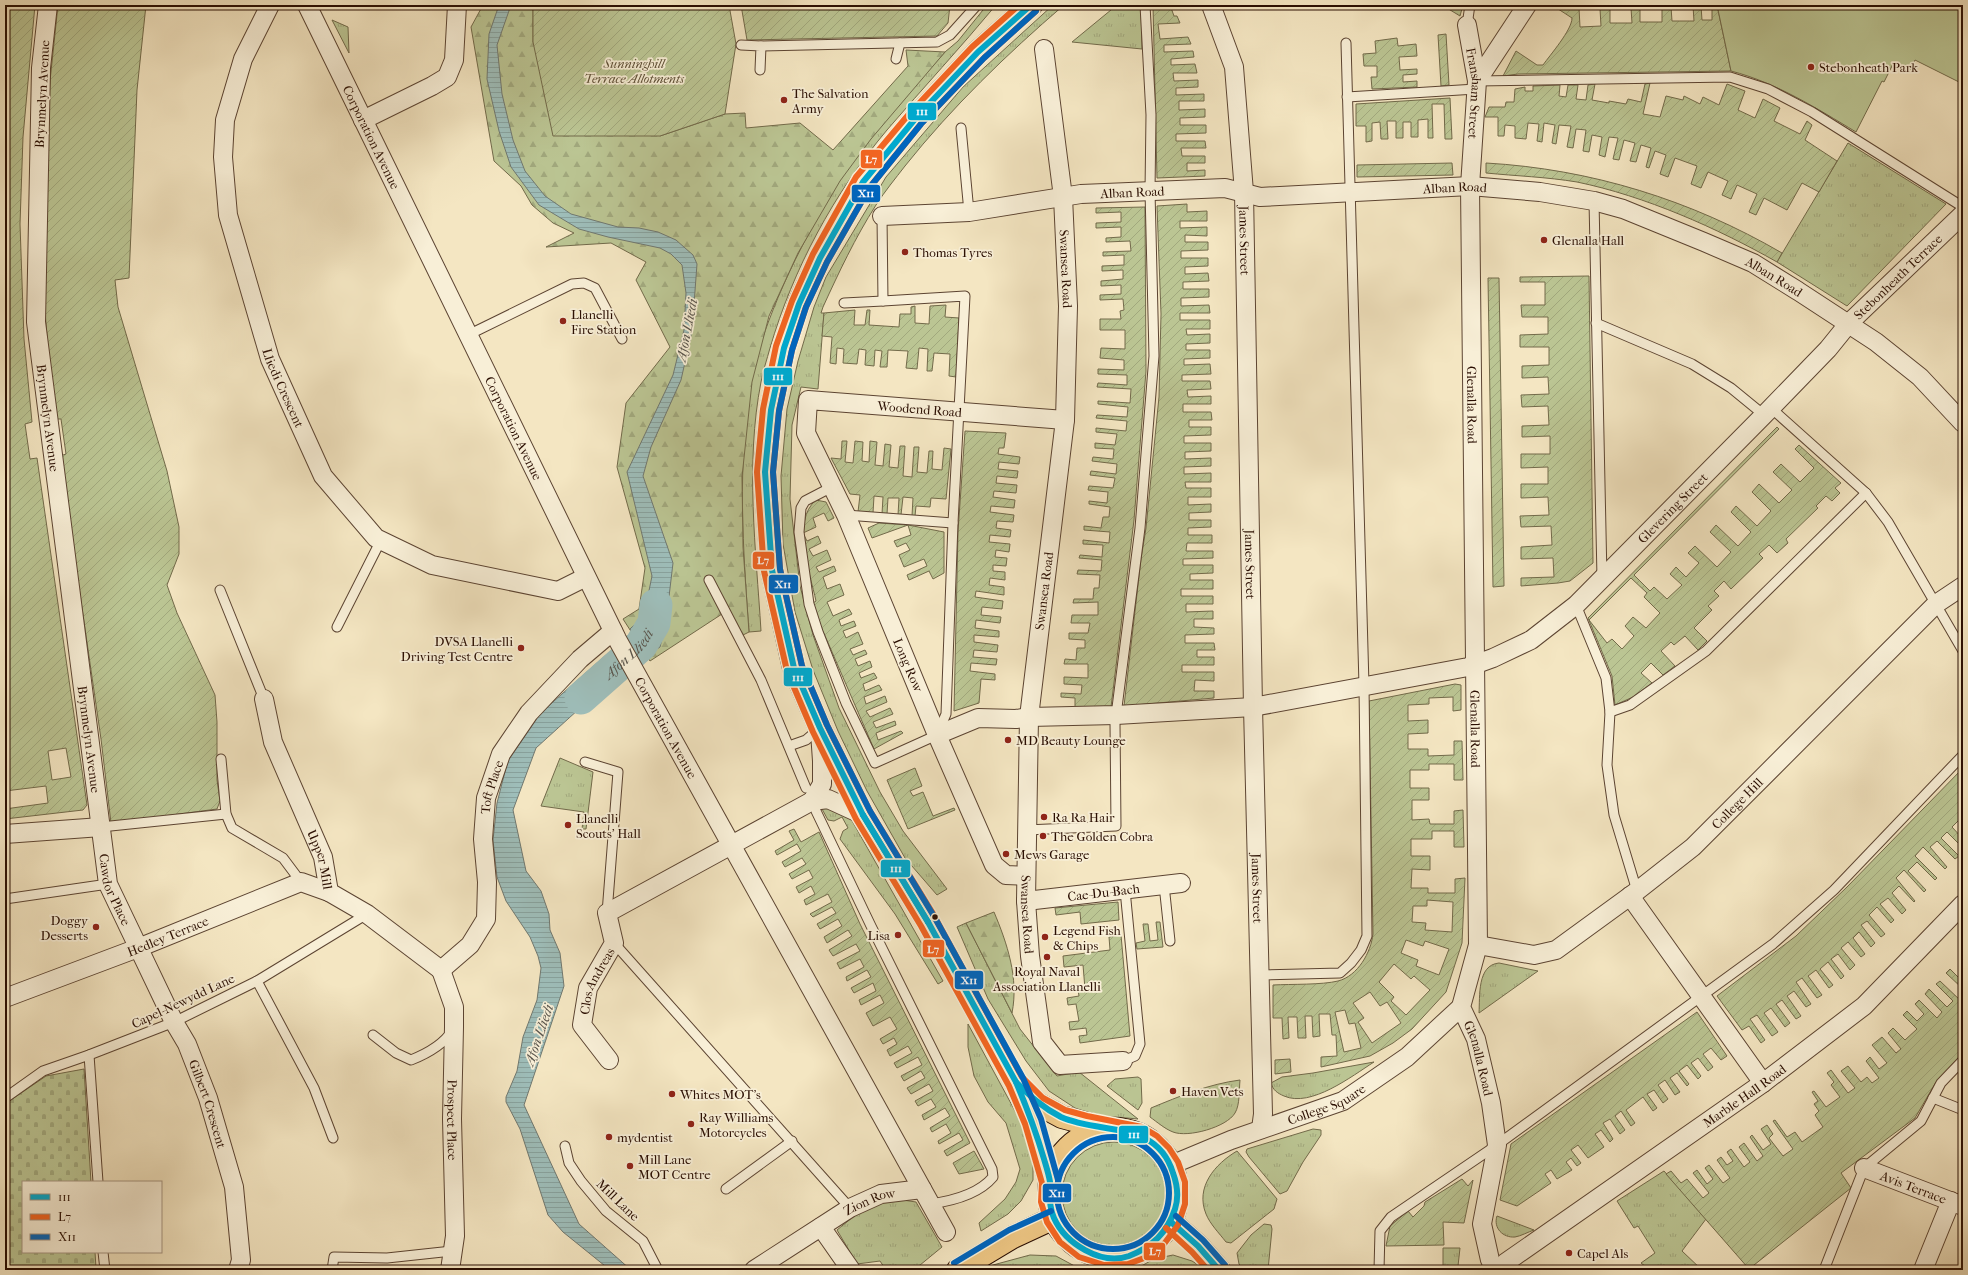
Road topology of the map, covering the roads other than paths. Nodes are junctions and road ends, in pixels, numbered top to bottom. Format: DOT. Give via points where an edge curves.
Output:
graph roads {
  1 [pos="48,5"];
  2 [pos="270,5"];
  3 [pos="307,5"];
  4 [pos="456,5"];
  5 [pos="976,5"];
  6 [pos="1031,5"];
  7 [pos="1145,5"];
  8 [pos="1212,5"];
  9 [pos="1470,5"];
  10 [pos="1527,5"];
  11 [pos="1467,25"];
  12 [pos="900,43"];
  13 [pos="1346,43"];
  14 [pos="741,45"];
  15 [pos="761,46"];
  16 [pos="1044,49"];
  17 [pos="896,59"];
  18 [pos="760,70"];
  19 [pos="1476,85"];
  20 [pos="1348,97"];
  21 [pos="363,120"];
  22 [pos="961,128"];
  23 [pos="1470,186"];
  24 [pos="1150,191"];
  25 [pos="1244,192"];
  26 [pos="1349,193"];
  27 [pos="1063,197"];
  28 [pos="1594,201"];
  29 [pos="1963,207"];
  30 [pos="969,212"];
  31 [pos="1963,214"];
  32 [pos="882,216"];
  33 [pos="883,301"];
  34 [pos="844,303"];
  35 [pos="1596,323"];
  36 [pos="1849,323"];
  37 [pos="468,335"];
  38 [pos="622,339"];
  39 [pos="958,411"];
  40 [pos="1767,412"];
  41 [pos="1065,420"];
  42 [pos="1963,423"];
  43 [pos="806,433"];
  44 [pos="832,487"];
  45 [pos="1866,493"];
  46 [pos="846,515"];
  47 [pos="952,524"];
  48 [pos="381,540"];
  49 [pos="586,577"];
  50 [pos="1602,579"];
  51 [pos="710,580"];
  52 [pos="1963,586"];
  53 [pos="220,590"];
  54 [pos="1936,604"];
  55 [pos="1576,605"];
  56 [pos="337,627"];
  57 [pos="615,635"];
  58 [pos="1963,651"];
  59 [pos="1475,664"];
  60 [pos="1364,685"];
  61 [pos="264,699"];
  62 [pos="1253,707"];
  63 [pos="1610,712"];
  64 [pos="1116,714"];
  65 [pos="1029,717"];
  66 [pos="820,728"];
  67 [pos="937,734"];
  68 [pos="789,746"];
  69 [pos="1963,755"];
  70 [pos="221,760"];
  71 [pos="585,762"];
  72 [pos="811,800"];
  73 [pos="226,814"];
  74 [pos="863,815"];
  75 [pos="101,828"];
  76 [pos="1026,830"];
  77 [pos="5,834"];
  78 [pos="731,845"];
  79 [pos="1026,876"];
  80 [pos="301,882"];
  81 [pos="1181,883"];
  82 [pos="108,884"];
  83 [pos="1164,885"];
  84 [pos="1125,890"];
  85 [pos="329,892"];
  86 [pos="1633,893"];
  87 [pos="5,899"];
  88 [pos="1026,901"];
  89 [pos="1963,904"];
  90 [pos="607,913"];
  91 [pos="367,914"];
  92 [pos="1170,940"];
  93 [pos="614,943"];
  94 [pos="1478,945"];
  95 [pos="138,948"];
  96 [pos="441,970"];
  97 [pos="1260,975"];
  98 [pos="257,981"];
  99 [pos="1702,996"];
  100 [pos="5,998"];
  101 [pos="1461,1007"];
  102 [pos="174,1022"];
  103 [pos="454,1027"];
  104 [pos="373,1035"];
  105 [pos="89,1055"];
  106 [pos="610,1060"];
  107 [pos="1963,1060"];
  108 [pos="1123,1061"];
  109 [pos="1016,1082"];
  110 [pos="1763,1083"];
  111 [pos="5,1098"];
  112 [pos="1933,1098"];
  113 [pos="1963,1110"];
  114 [pos="1109,1129"];
  115 [pos="1261,1129"];
  116 [pos="333,1138"];
  117 [pos="792,1141"];
  118 [pos="1497,1145"];
  119 [pos="565,1146"];
  120 [pos="1171,1165"];
  121 [pos="1864,1168"];
  122 [pos="98,1181"];
  123 [pos="1050,1182"];
  124 [pos="726,1189"];
  125 [pos="922,1189"];
  126 [pos="1957,1203"];
  127 [pos="930,1204"];
  128 [pos="850,1208"];
  129 [pos="1054,1218"];
  130 [pos="1171,1222"];
  131 [pos="821,1227"];
  132 [pos="946,1232"];
  133 [pos="452,1251"];
  134 [pos="103,1253"];
  135 [pos="1105,1264"];
  136 [pos="1496,1266"];
  137 [pos="105,1270"];
  138 [pos="238,1270"];
  139 [pos="332,1270"];
  140 [pos="450,1270"];
  141 [pos="658,1270"];
  142 [pos="754,1270"];
  143 [pos="851,1270"];
  144 [pos="958,1270"];
  145 [pos="1219,1270"];
  146 [pos="1379,1270"];
  147 [pos="1824,1270"];
  148 [pos="1923,1270"];
  1 -- 75 [label="street, Brynmelyn Avenue" via="41,68 36,322"];
  2 -- 48 [label="street, Lliedi Crescent" via="243,58 225,120 222,157 228,215 270,358 322,476 376,538"];
  3 -- 21 [label="street, Corporation Avenue"];
  4 -- 21 [label="street" via="454,60 447,77"];
  5 -- 12 [label="lane" via="950,35 937,42"];
  6 -- 66 [label="main road" via="978,52 915,119 863,182 820,258 799,304 784,348 771,410 765,472 772,570 794,668"];
  7 -- 24 [label="lane" via="1151,115"];
  8 -- 25 [label="street, James Street" via="1234,67"];
  9 -- 11 [label="lane"];
  10 -- 19 [label="street"];
  11 -- 19 [label="street, Fransham Street"];
  12 -- 15 [label="lane"];
  12 -- 17 [label="lane"];
  13 -- 20 [label="lane"];
  14 -- 15 [label="lane"];
  15 -- 18 [label="lane"];
  16 -- 27 [label="street, Swansea Road"];
  19 -- 20 [label="lane"];
  19 -- 23 [label="street, Fransham Street"];
  19 -- 29 [label="lane" via="1730,76 1768,89 1812,112"];
  20 -- 26 [label="lane"];
  21 -- 37 [label="street, Corporation Avenue"];
  22 -- 30 [label="lane"];
  23 -- 26 [label="street, Alban Road"];
  23 -- 28 [label="street, Alban Road" via="1540,192"];
  23 -- 59 [label="street, Glenalla Road"];
  24 -- 25 [label="street, Alban Road" via="1225,188"];
  24 -- 27 [label="street, Alban Road"];
  24 -- 64 [label="lane" via="1153,387 1140,528"];
  25 -- 26 [label="street, Alban Road" via="1260,197"];
  25 -- 62 [label="street, James Street"];
  26 -- 60 [label="lane"];
  27 -- 30 [label="street, Alban Road"];
  27 -- 41 [label="street, Swansea Road" via="1068,306"];
  28 -- 35 [label="lane"];
  28 -- 36 [label="street, Alban Road" via="1624,209 1753,263"];
  30 -- 32 [label="street, Alban Road"];
  31 -- 36 [label="street, Stebonheath Terrace"];
  32 -- 33 [label="lane"];
  33 -- 34 [label="lane"];
  33 -- 39 [label="lane" via="965,296"];
  35 -- 40 [label="lane" via="1692,364"];
  35 -- 50 [label="lane"];
  36 -- 40 [label="street, Glevering Street" via="1828,349"];
  36 -- 42 [label="street, Alban Road" via="1920,377"];
  37 -- 38 [label="lane" via="572,284 584,283 596,288"];
  37 -- 49 [label="street, Corporation Avenue"];
  39 -- 41 [label="street, Woodend Road"];
  39 -- 43 [label="street, Woodend Road" via="808,400"];
  39 -- 47 [label="lane"];
  40 -- 45 [label="lane"];
  40 -- 50 [label="street, Glevering Street"];
  41 -- 65 [label="street, Swansea Road"];
  43 -- 44 [label="street, Long Row"];
  44 -- 46 [label="street, Long Row"];
  44 -- 67 [label="lane" via="805,501 801,508 799,532 809,604 846,703 875,763"];
  45 -- 54 [label="lane" via="1888,522"];
  45 -- 63 [label="lane" via="1706,651 1630,704"];
  46 -- 47 [label="lane"];
  46 -- 67 [label="street, Long Row"];
  47 -- 67 [label="lane" via="946,714"];
  48 -- 49 [label="street, Lliedi Crescent" via="432,565 558,591"];
  48 -- 56 [label="lane"];
  49 -- 57 [label="street, Corporation Avenue"];
  50 -- 55 [label="street, Glevering Street"];
  51 -- 68 [label="lane" via="761,680"];
  52 -- 54 [label="street, College Hill"];
  53 -- 61 [label="lane"];
  54 -- 58 [label="lane"];
  54 -- 86 [label="street, College Hill" via="1692,847"];
  55 -- 59 [label="street, Glevering Street" via="1531,640"];
  55 -- 63 [label="lane" via="1606,678"];
  57 -- 78 [label="street, Corporation Avenue"];
  57 -- 96 [label="street, Toft Place" via="580,659 530,713 501,754 486,798 483,839 487,882 486,919 470,945"];
  59 -- 60 [label="street, Glevering Street"];
  59 -- 94 [label="street, Glenalla Road"];
  60 -- 62 [label="street, Glevering Street"];
  60 -- 97 [label="lane" via="1367,936 1361,950 1340,973"];
  61 -- 85 [label="street, Upper Mill" via="273,742 323,857"];
  62 -- 64 [label="street, Glevering Street"];
  62 -- 97 [label="street, James Street"];
  63 -- 86 [label="lane" via="1607,765 1614,815"];
  64 -- 65 [label="street, Glevering Street"];
  64 -- 76 [label="lane" via="1116,826"];
  65 -- 67 [label="street, Glevering Street" via="978,718"];
  65 -- 76 [label="street, Swansea Road"];
  66 -- 68 [label="lane" via="806,740"];
  66 -- 72 [label="street" via="822,784"];
  66 -- 74 [label="main road"];
  67 -- 79 [label="street, Long Row" via="994,865 1006,875"];
  68 -- 72 [label="lane"];
  69 -- 99 [label="lane" via="1834,890 1773,944"];
  70 -- 73 [label="lane"];
  71 -- 90 [label="lane" via="618,772"];
  72 -- 74 [label="street" via="828,799"];
  72 -- 78 [label="street"];
  72 -- 127 [label="lane" via="881,948 992,1169 993,1177 985,1186 951,1201"];
  73 -- 75 [label="lane"];
  73 -- 80 [label="lane" via="232,828 282,858"];
  74 -- 109 [label="main road" via="925,916"];
  75 -- 77 [label="street"];
  75 -- 82 [label="street, Cawdor Place"];
  76 -- 79 [label="street, Swansea Road"];
  78 -- 90 [label="street"];
  78 -- 125 [label="street, Corporation Avenue"];
  79 -- 88 [label="street, Swansea Road"];
  80 -- 85 [label="street"];
  80 -- 95 [label="street, Hedley Terrace"];
  81 -- 83 [label="street, Cae-Du-Bach"];
  82 -- 87 [label="lane"];
  82 -- 95 [label="street, Cawdor Place"];
  83 -- 84 [label="street, Cae-Du-Bach"];
  83 -- 92 [label="lane"];
  84 -- 88 [label="street, Cae-Du-Bach"];
  84 -- 108 [label="lane" via="1140,1044 1135,1056"];
  85 -- 91 [label="street, Upper Mill"];
  86 -- 94 [label="street, College Hill" via="1556,950 1534,955"];
  86 -- 99 [label="street"];
  88 -- 108 [label="street, Swansea Road" via="1030,956 1042,1042 1060,1065"];
  89 -- 110 [label="street, Marble Hall Road" via="1864,1006"];
  90 -- 93 [label="street"];
  91 -- 96 [label="street, Upper Mill"];
  91 -- 98 [label="lane, Capel-Newydd Lane"];
  93 -- 106 [label="street, Clos Andreas" via="588,988 582,1025"];
  93 -- 117 [label="lane"];
  94 -- 101 [label="street, Glenalla Road"];
  95 -- 100 [label="street, Hedley Terrace"];
  95 -- 102 [label="street, Gilbert Crescent"];
  96 -- 103 [label="street, Prospect Place" via="454,1007"];
  97 -- 115 [label="street, James Street" via="1263,1114"];
  98 -- 102 [label="lane, Capel-Newydd Lane"];
  98 -- 116 [label="lane" via="314,1088"];
  99 -- 110 [label="street"];
  99 -- 118 [label="lane"];
  101 -- 115 [label="street, College Square" via="1407,1056 1343,1101"];
  101 -- 118 [label="street, Glenalla Road" via="1476,1039 1491,1103"];
  102 -- 105 [label="lane, Capel-Newydd Lane"];
  102 -- 138 [label="street, Gilbert Crescent" via="187,1044 208,1098 234,1187 241,1260"];
  103 -- 104 [label="lane" via="441,1043 411,1060 396,1053"];
  103 -- 133 [label="street, Prospect Place" via="452,1119 455,1236"];
  105 -- 111 [label="lane, Capel-Newydd Lane" via="43,1071"];
  105 -- 122 [label="lane"];
  107 -- 112 [label="lane" via="1941,1083"];
  109 -- 114 [label="main road" via="1038,1104 1062,1117"];
  109 -- 123 [label="main road" via="1033,1121"];
  110 -- 136 [label="street, Marble Hall Road"];
  112 -- 113 [label="lane"];
  112 -- 121 [label="lane" via="1921,1121"];
  114 -- 120 [label="main road" via="1124,1130 1145,1138 1163,1153"];
  114 -- 123 [label="main road" via="1095,1132 1070,1146 1061,1156"];
  115 -- 120 [label="street, College Square"];
  117 -- 124 [label="lane"];
  117 -- 128 [label="lane"];
  118 -- 136 [label="street, Glenalla Road" via="1482,1224"];
  118 -- 146 [label="lane" via="1391,1216 1380,1231"];
  119 -- 141 [label="lane, Mill Lane" via="569,1163 581,1181 606,1211 643,1242"];
  120 -- 130 [label="main road" via="1177,1184 1177,1204"];
  121 -- 126 [label="street, Avis Terrace"];
  121 -- 147 [label="lane"];
  123 -- 129 [label="main road" via="1049,1201"];
  125 -- 127 [label="street, Corporation Avenue"];
  125 -- 128 [label="street, Zion Row" via="881,1194"];
  126 -- 148 [label="street"];
  127 -- 132 [label="street, Corporation Avenue"];
  128 -- 131 [label="street, Zion Row"];
  129 -- 135 [label="main road" via="1066,1237"];
  129 -- 144 [label="main road" via="1012,1237"];
  130 -- 135 [label="main road" via="1159,1238 1143,1250"];
  130 -- 145 [label="main road" via="1198,1246"];
  131 -- 142 [label="street, Zion Row"];
  131 -- 143 [label="street"];
  133 -- 139 [label="lane" via="387,1258 334,1257"];
  133 -- 140 [label="street, Prospect Place"];
  134 -- 137 [label="lane"];
}
